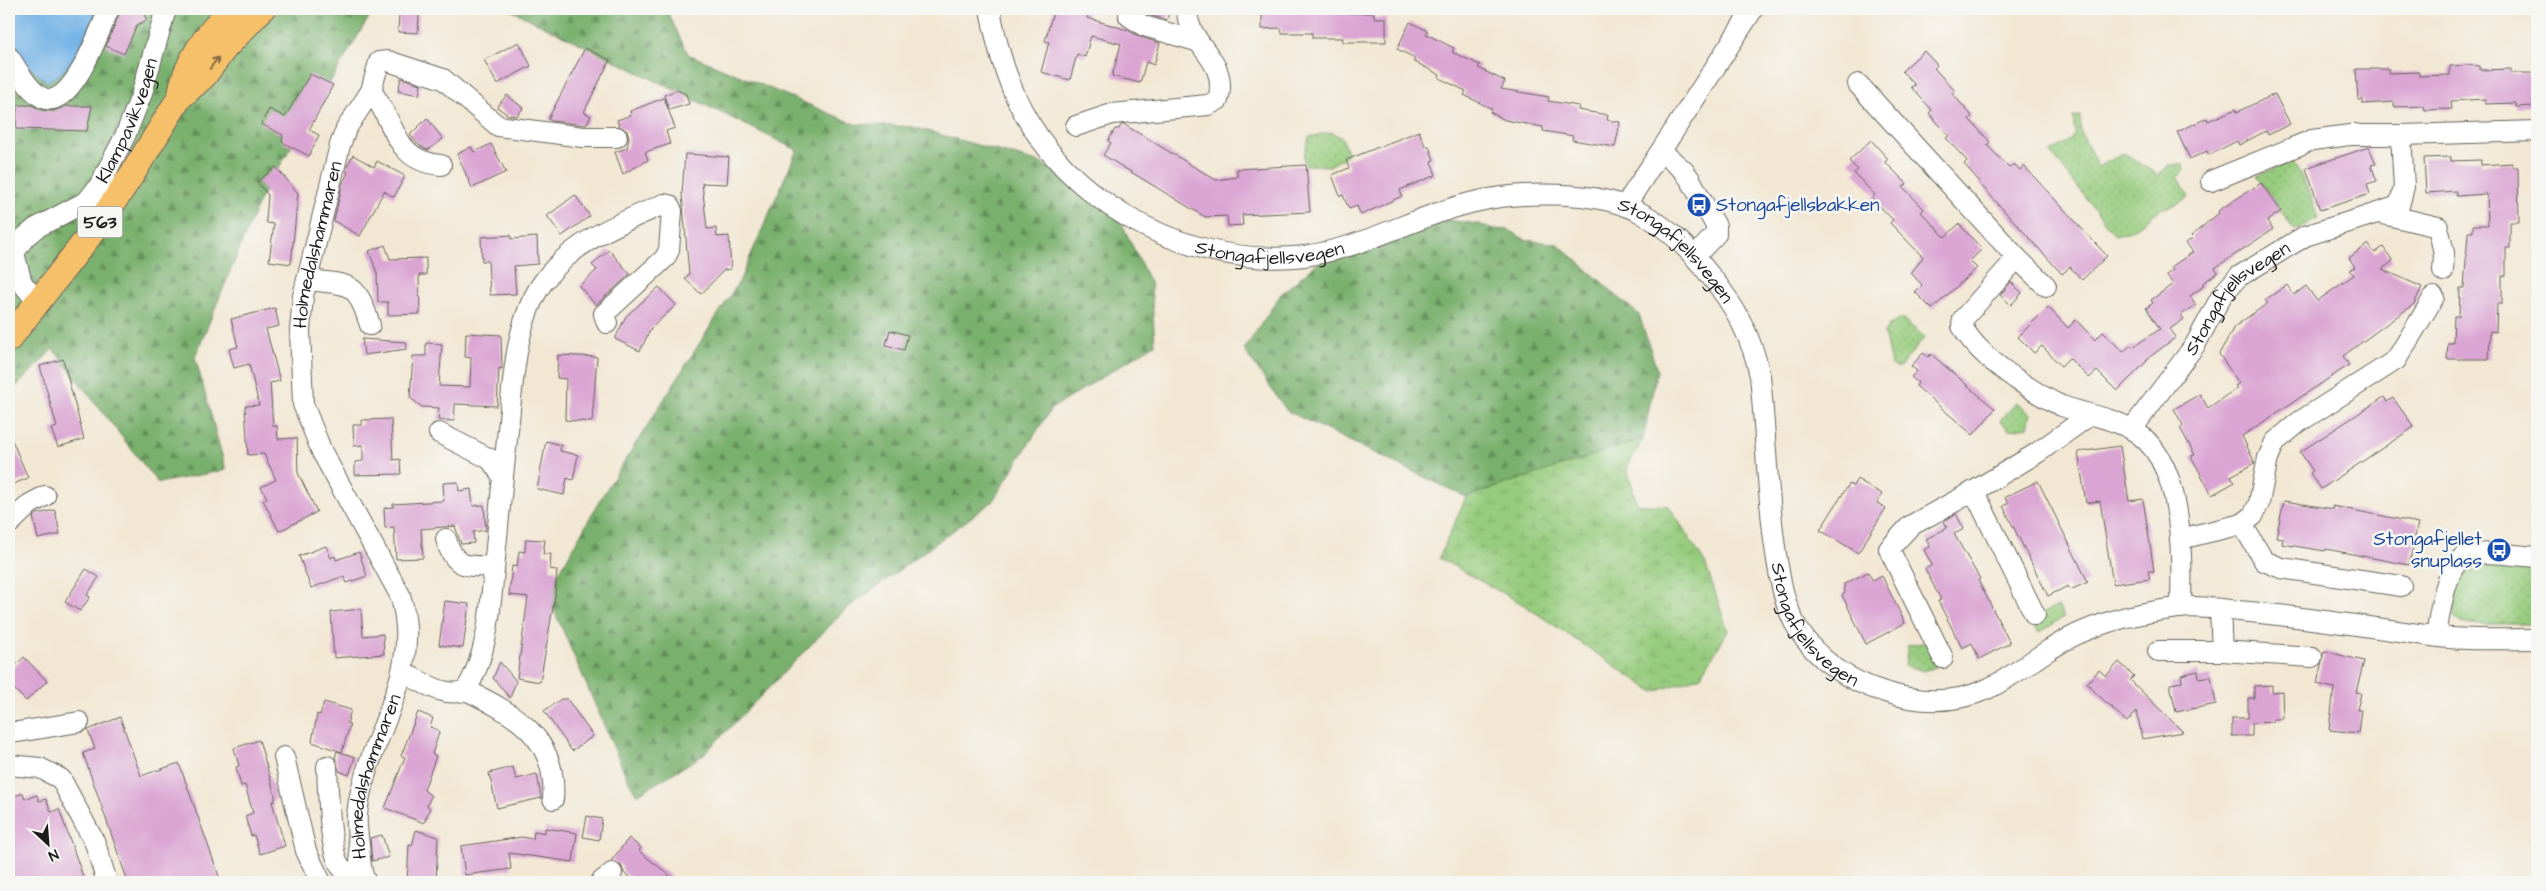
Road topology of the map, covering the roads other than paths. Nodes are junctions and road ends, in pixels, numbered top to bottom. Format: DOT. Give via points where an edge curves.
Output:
graph roads {
  1 [pos="109,9"];
  2 [pos="166,9"];
  3 [pos="231,9"];
  4 [pos="262,9"];
  5 [pos="990,9"];
  6 [pos="1130,9"];
  7 [pos="1187,9"];
  8 [pos="1753,9"];
  9 [pos="1196,40"];
  10 [pos="9,57"];
  11 [pos="1858,84"];
  12 [pos="371,91"];
  13 [pos="180,97"];
  14 [pos="1076,126"];
  15 [pos="2537,131"];
  16 [pos="2401,135"];
  17 [pos="617,137"];
  18 [pos="1661,151"];
  19 [pos="441,165"];
  20 [pos="2211,181"];
  21 [pos="1625,206"];
  22 [pos="2377,212"];
  23 [pos="1695,256"];
  24 [pos="2017,258"];
  25 [pos="2444,271"];
  26 [pos="308,280"];
  27 [pos="2046,286"];
  28 [pos="2434,297"];
  29 [pos="38,302"];
  30 [pos="607,323"];
  31 [pos="370,325"];
  32 [pos="9,339"];
  33 [pos="2090,415"];
  34 [pos="2132,429"];
  35 [pos="439,433"];
  36 [pos="503,477"];
  37 [pos="1974,491"];
  38 [pos="45,496"];
  39 [pos="9,524"];
  40 [pos="2242,524"];
  41 [pos="446,539"];
  42 [pos="2180,539"];
  43 [pos="2537,557"];
  44 [pos="494,566"];
  45 [pos="2402,586"];
  46 [pos="2182,608"];
  47 [pos="2220,610"];
  48 [pos="2035,615"];
  49 [pos="2436,636"];
  50 [pos="2537,639"];
  51 [pos="2158,651"];
  52 [pos="2222,651"];
  53 [pos="2312,657"];
  54 [pos="1943,658"];
  55 [pos="402,672"];
  56 [pos="466,690"];
  57 [pos="79,722"];
  58 [pos="9,732"];
  59 [pos="284,758"];
  60 [pos="9,765"];
  61 [pos="327,766"];
  62 [pos="553,799"];
  63 [pos="98,850"];
  64 [pos="364,877"];
  65 [pos="107,882"];
  66 [pos="118,882"];
  67 [pos="321,882"];
  1 -- 10 [label="street" via="74,83 63,96 50,100 38,94"];
  2 -- 29 [label="street, Klampavikvegen" via="126,136 99,186 87,201 36,228 14,253 22,283"];
  3 -- 13 [label="main road, Klampavikvegen / 563" via="188,67"];
  13 -- 4 [label="main road, Klampavikvegen / 563, one-way" via="204,76 224,49"];
  5 -- 21 [label="street, Stongafjellsvegen" via="1000,54 1019,103 1053,154 1089,189 1118,210 1190,246 1219,254 1268,258 1324,253 1349,247 1471,202 1526,195 1588,198"];
  6 -- 9 [label="street" via="1129,16 1144,26"];
  7 -- 9 [label="street" via="1187,19"];
  8 -- 18 [label="street"];
  9 -- 14 [label="street" via="1216,66 1221,81 1218,100 1208,105 1112,114"];
  11 -- 24 [label="street"];
  12 -- 17 [label="street, Holmedalshammaren" via="379,62 388,61 443,79 498,126 583,137"];
  12 -- 19 [label="street" via="383,105 406,152 424,164"];
  12 -- 26 [label="street, Holmedalshammaren" via="346,129 340,145"];
  13 -- 29 [label="main road, Klampavikvegen / 563" via="121,192"];
  15 -- 16 [label="street"];
  16 -- 20 [label="street" via="2312,140"];
  16 -- 22 [label="street, Stongafjellsvegen" via="2404,186 2400,206"];
  18 -- 21 [label="street"];
  18 -- 23 [label="street" via="1686,174 1716,226 1716,234"];
  21 -- 23 [label="street, Stongafjellsvegen" via="1660,224"];
  22 -- 25 [label="street" via="2438,227"];
  22 -- 34 [label="street, Stongafjellsvegen" via="2305,236 2238,277 2222,295 2195,345"];
  23 -- 46 [label="street, Stongafjellsvegen" via="1735,308 1755,354 1760,376 1772,529 1783,593 1799,630 1811,648 1829,663 1853,680 1905,699 1933,702 1960,698 1986,690 2057,644 2097,624"];
  24 -- 27 [label="street"];
  24 -- 33 [label="street" via="1971,308 1962,326 1973,343 2037,394"];
  26 -- 31 [label="street" via="354,288"];
  26 -- 55 [label="street, Holmedalshammaren" via="300,330 303,404 322,452 404,606 406,634"];
  28 -- 40 [label="street" via="2396,360 2299,422 2275,442 2268,458 2259,503 2253,516"];
  29 -- 32 [label="main road, Klampavikvegen / 563"];
  30 -- 36 [label="street" via="604,314 654,269 669,250 672,211 669,205 664,204 618,223 581,245 554,269 537,291 516,349"];
  33 -- 34 [label="street"];
  33 -- 37 [label="street" via="2037,453"];
  34 -- 42 [label="street" via="2152,447 2169,479"];
  35 -- 36 [label="street" via="490,459"];
  36 -- 44 [label="street"];
  37 -- 48 [label="street"];
  37 -- 54 [label="street" via="1910,526 1889,549"];
  38 -- 39 [label="street" via="30,504"];
  40 -- 42 [label="street"];
  40 -- 45 [label="street" via="2264,560 2281,568"];
  41 -- 44 [label="street" via="449,551 459,562 470,567"];
  42 -- 46 [label="street"];
  43 -- 49 [label="street" via="2476,554 2462,558 2449,577"];
  44 -- 56 [label="street" via="490,618 475,671"];
  46 -- 47 [label="street, Stongafjellsvegen"];
  47 -- 49 [label="street, Stongafjellsvegen" via="2360,624"];
  47 -- 52 [label="street"];
  49 -- 50 [label="street, Stongafjellsvegen"];
  51 -- 52 [label="street"];
  52 -- 53 [label="street"];
  55 -- 56 [label="street, Holmedalshammaren" via="450,692"];
  55 -- 64 [label="street, Holmedalshammaren" via="357,815"];
  56 -- 62 [label="street, Holmedalshammaren" via="518,720 539,740 553,772"];
  57 -- 58 [label="street"];
  59 -- 67 [label="street" via="306,851"];
  60 -- 63 [label="street" via="40,768 56,775"];
  61 -- 64 [label="street" via="336,858 341,868"];
  63 -- 65 [label="street"];
  63 -- 66 [label="street"];
}
